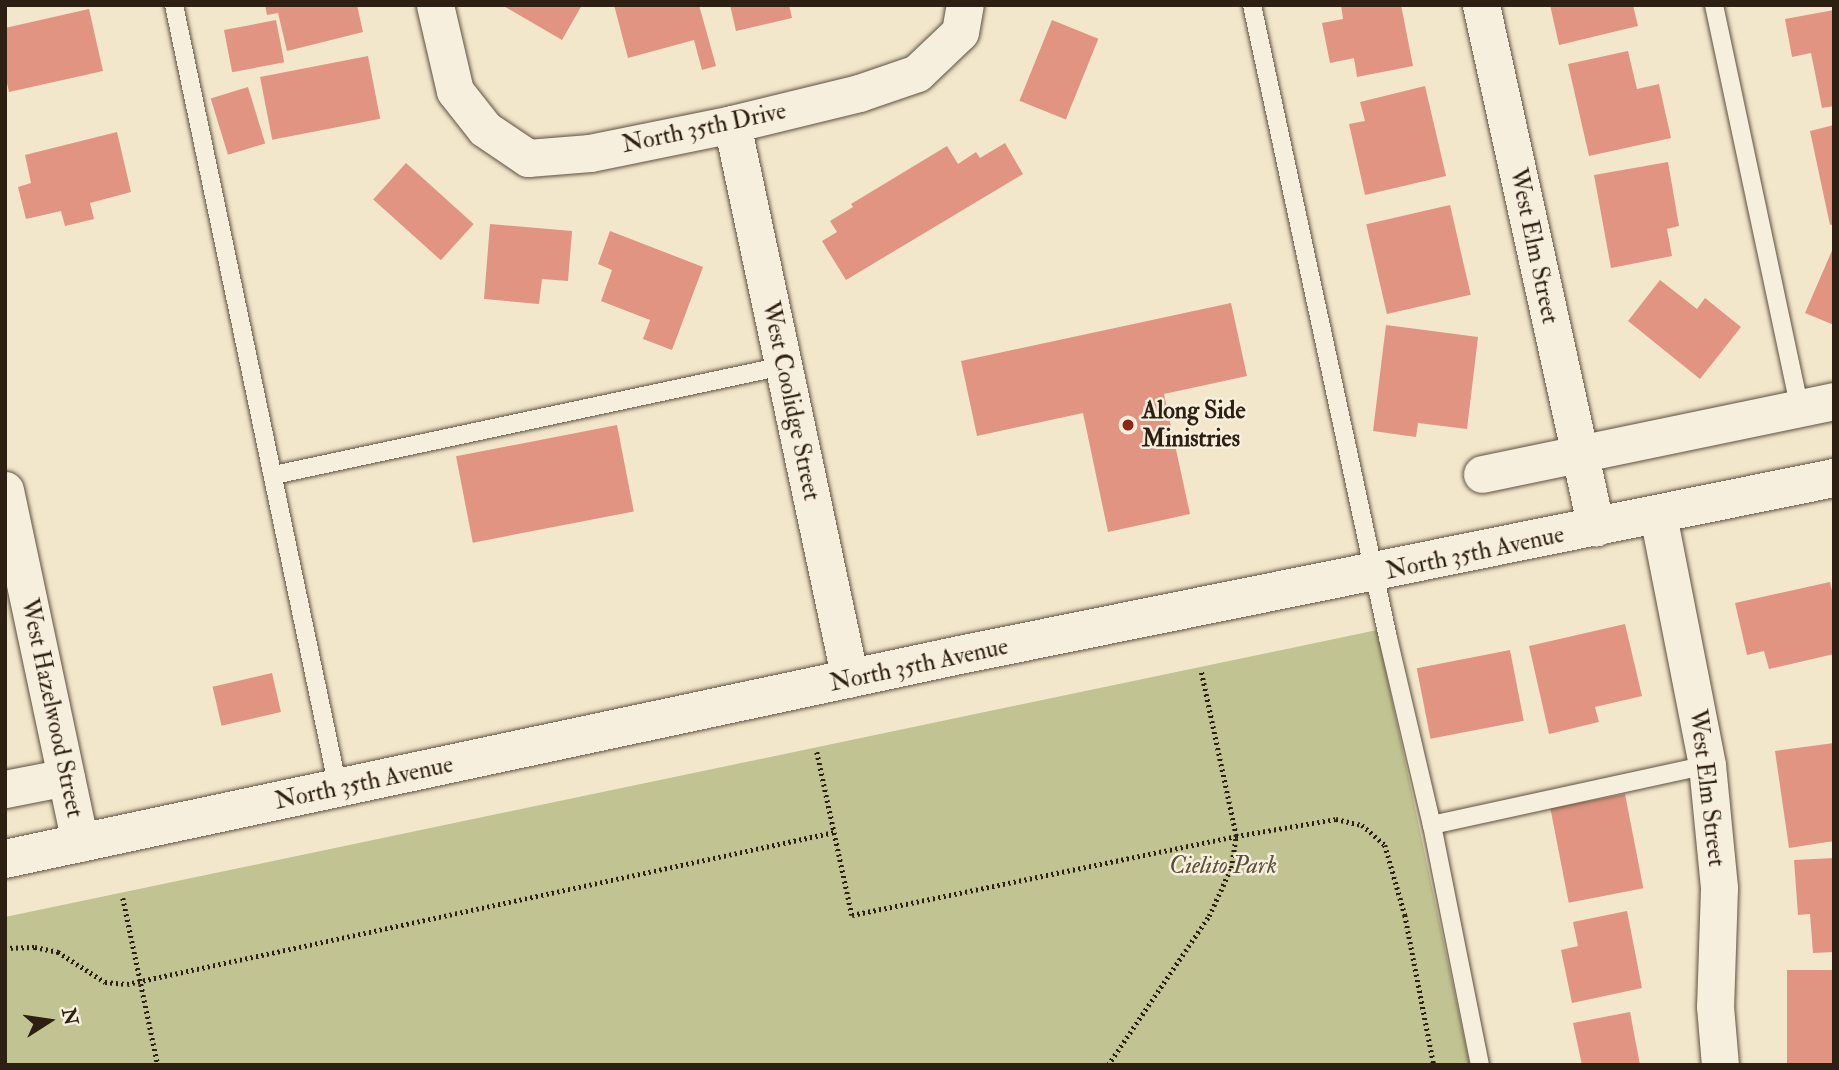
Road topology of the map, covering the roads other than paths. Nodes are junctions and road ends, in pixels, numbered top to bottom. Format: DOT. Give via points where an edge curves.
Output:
graph roads {
  1 [pos="174,5"];
  2 [pos="435,5"];
  3 [pos="1252,5"];
  4 [pos="1481,5"];
  5 [pos="1713,5"];
  6 [pos="962,19"];
  7 [pos="732,124"];
  8 [pos="783,366"];
  9 [pos="1817,405"];
  10 [pos="1580,454"];
  11 [pos="1482,474"];
  12 [pos="274,475"];
  13 [pos="1834,478"];
  14 [pos="5,490"];
  15 [pos="1658,515"];
  16 [pos="1596,528"];
  17 [pos="1375,573"];
  18 [pos="15,582"];
  19 [pos="850,679"];
  20 [pos="1707,765"];
  21 [pos="66,777"];
  22 [pos="338,788"];
  23 [pos="5,789"];
  24 [pos="1432,825"];
  25 [pos="80,844"];
  26 [pos="5,859"];
  27 [pos="1480,1065"];
  28 [pos="1720,1065"];
  1 -- 12 [label="lane"];
  2 -- 7 [label="street, North 35th Drive" via="454,91 485,129 528,158 590,153"];
  3 -- 17 [label="lane"];
  4 -- 10 [label="street, West Elm Street"];
  5 -- 9 [label="lane"];
  6 -- 7 [label="street, North 35th Drive" via="917,73 859,93"];
  7 -- 8 [label="street, West Coolidge Street"];
  8 -- 12 [label="lane"];
  8 -- 19 [label="street, West Coolidge Street"];
  9 -- 10 [label="street"];
  10 -- 11 [label="street"];
  10 -- 16 [label="street, West Elm Street"];
  12 -- 22 [label="lane"];
  13 -- 15 [label="main road, North 35th Avenue"];
  14 -- 18 [label="street, West Hazelwood Street"];
  15 -- 16 [label="main road, North 35th Avenue"];
  15 -- 20 [label="street, West Elm Street"];
  16 -- 17 [label="main road, North 35th Avenue"];
  17 -- 19 [label="main road, North 35th Avenue"];
  17 -- 24 [label="lane"];
  18 -- 21 [label="street, West Hazelwood Street"];
  19 -- 22 [label="main road, North 35th Avenue"];
  20 -- 24 [label="lane"];
  20 -- 28 [label="street, West Elm Street" via="1719,888 1715,1006"];
  21 -- 23 [label="street"];
  21 -- 25 [label="street, West Hazelwood Street"];
  22 -- 25 [label="main road, North 35th Avenue"];
  24 -- 27 [label="lane"];
  25 -- 26 [label="main road, North 35th Avenue"];
}
